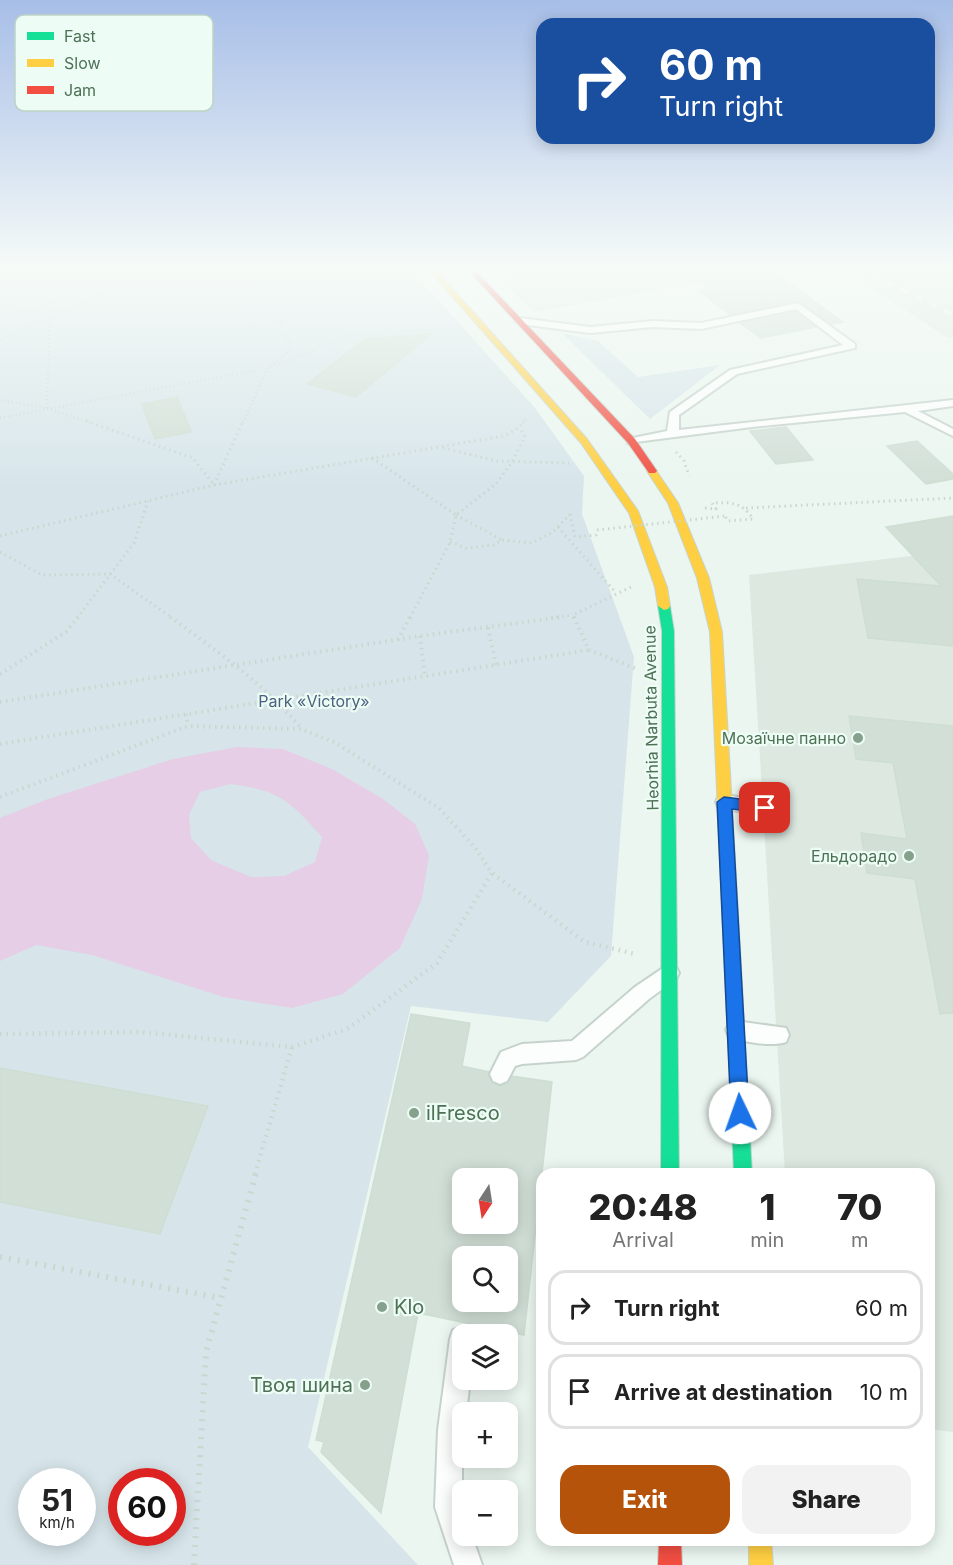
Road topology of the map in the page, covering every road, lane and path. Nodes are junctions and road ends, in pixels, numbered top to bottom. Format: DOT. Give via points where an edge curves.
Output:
graph roads {
  1 [pos="49,341"];
  2 [pos="288,341"];
  3 [pos="335,341"];
  4 [pos="495,341"];
  5 [pos="539,341"];
  6 [pos="844,341"];
  7 [pos="268,368"];
  8 [pos="0,400"];
  9 [pos="953,403"];
  10 [pos="47,408"];
  11 [pos="535,408"];
  12 [pos="907,409"];
  13 [pos="0,418"];
  14 [pos="520,427"];
  15 [pos="673,433"];
  16 [pos="953,433"];
  17 [pos="632,441"];
  18 [pos="439,447"];
  19 [pos="371,457"];
  20 [pos="512,462"];
  21 [pos="574,463"];
  22 [pos="214,485"];
  23 [pos="953,498"];
  24 [pos="148,501"];
  25 [pos="746,508"];
  26 [pos="716,509"];
  27 [pos="456,515"];
  28 [pos="558,527"];
  29 [pos="0,536"];
  30 [pos="502,540"];
  31 [pos="450,542"];
  32 [pos="0,552"];
  33 [pos="110,574"];
  34 [pos="640,584"];
  35 [pos="616,593"];
  36 [pos="573,615"];
  37 [pos="488,628"];
  38 [pos="420,636"];
  39 [pos="398,640"];
  40 [pos="589,650"];
  41 [pos="496,665"];
  42 [pos="239,666"];
  43 [pos="638,670"];
  44 [pos="0,674"];
  45 [pos="424,676"];
  46 [pos="277,700"];
  47 [pos="0,702"];
  48 [pos="186,714"];
  49 [pos="188,726"];
  50 [pos="301,729"];
  51 [pos="0,744"];
  52 [pos="0,797"];
  53 [pos="724,802"];
  54 [pos="765,808"];
  55 [pos="492,873"];
  56 [pos="639,954"];
  57 [pos="669,972"];
  58 [pos="736,1030"];
  59 [pos="0,1034"];
  60 [pos="779,1035"];
  61 [pos="292,1047"];
  62 [pos="500,1074"];
  63 [pos="669,1168"];
  64 [pos="743,1168"];
  65 [pos="0,1257"];
  66 [pos="220,1298"];
  67 [pos="456,1390"];
  68 [pos="670,1546"];
  69 [pos="760,1546"];
  70 [pos="194,1565"];
  71 [pos="468,1565"];
  72 [pos="670,1565"];
  73 [pos="761,1565"];
  1 -- 10 [label="path"];
  2 -- 7 [label="path" via="291,349"];
  3 -- 7 [label="path"];
  4 -- 57 [label="main road, Heorhia Narbuta Avenue" via="584,441 634,513 661,587 668,631"];
  5 -- 17 [label="main road"];
  6 -- 15 [label="lane" via="851,346 735,372 674,414"];
  7 -- 10 [label="path"];
  7 -- 22 [label="path"];
  8 -- 10 [label="path"];
  9 -- 12 [label="lane"];
  10 -- 13 [label="path"];
  10 -- 22 [label="path" via="193,458"];
  11 -- 14 [label="path"];
  12 -- 15 [label="lane"];
  12 -- 16 [label="lane"];
  14 -- 18 [label="path" via="504,436"];
  14 -- 20 [label="path" via="525,437"];
  15 -- 17 [label="lane"];
  17 -- 53 [label="main road" via="673,502 703,578 716,632"];
  18 -- 19 [label="path"];
  18 -- 20 [label="path"];
  19 -- 22 [label="path"];
  19 -- 27 [label="path"];
  20 -- 21 [label="path"];
  20 -- 27 [label="path" via="496,484"];
  22 -- 24 [label="path"];
  23 -- 25 [label="path"];
  24 -- 29 [label="path"];
  24 -- 33 [label="path" via="134,543"];
  25 -- 26 [label="path" via="738,502 712,503"];
  25 -- 28 [label="path, bridge" via="753,519 728,521 725,516 597,530 596,535 576,537 570,514"];
  27 -- 30 [label="path"];
  27 -- 31 [label="path"];
  28 -- 30 [label="path" via="531,543"];
  28 -- 35 [label="path"];
  30 -- 31 [label="path" via="494,545 466,548"];
  31 -- 39 [label="path"];
  32 -- 33 [label="path" via="42,575"];
  33 -- 42 [label="path"];
  33 -- 44 [label="path" via="66,632"];
  34 -- 35 [label="path"];
  35 -- 36 [label="path"];
  36 -- 37 [label="path"];
  36 -- 40 [label="path"];
  37 -- 38 [label="path"];
  37 -- 41 [label="path"];
  38 -- 39 [label="path"];
  38 -- 45 [label="path"];
  39 -- 42 [label="path"];
  40 -- 41 [label="path"];
  40 -- 43 [label="path"];
  41 -- 45 [label="path"];
  42 -- 46 [label="path"];
  42 -- 47 [label="path"];
  45 -- 46 [label="path"];
  46 -- 48 [label="path"];
  46 -- 50 [label="path"];
  48 -- 49 [label="path"];
  48 -- 51 [label="path"];
  49 -- 50 [label="path"];
  49 -- 52 [label="path"];
  50 -- 55 [label="path" via="334,742 439,808"];
  53 -- 54 [label="lane"];
  53 -- 58 [label="main road"];
  55 -- 56 [label="path" via="585,942"];
  55 -- 61 [label="path" via="437,963 347,1029"];
  57 -- 62 [label="lane" via="576,1050 522,1054 508,1059"];
  57 -- 63 [label="main road, Heorhia Narbuta Avenue"];
  58 -- 60 [label="lane"];
  58 -- 64 [label="main road"];
  59 -- 61 [label="path" via="140,1032"];
  61 -- 66 [label="path"];
  65 -- 66 [label="path"];
  66 -- 70 [label="path" via="206,1352"];
  67 -- 71 [label="lane" via="449,1507"];
  68 -- 72 [label="main road"];
  69 -- 73 [label="main road"];
}
